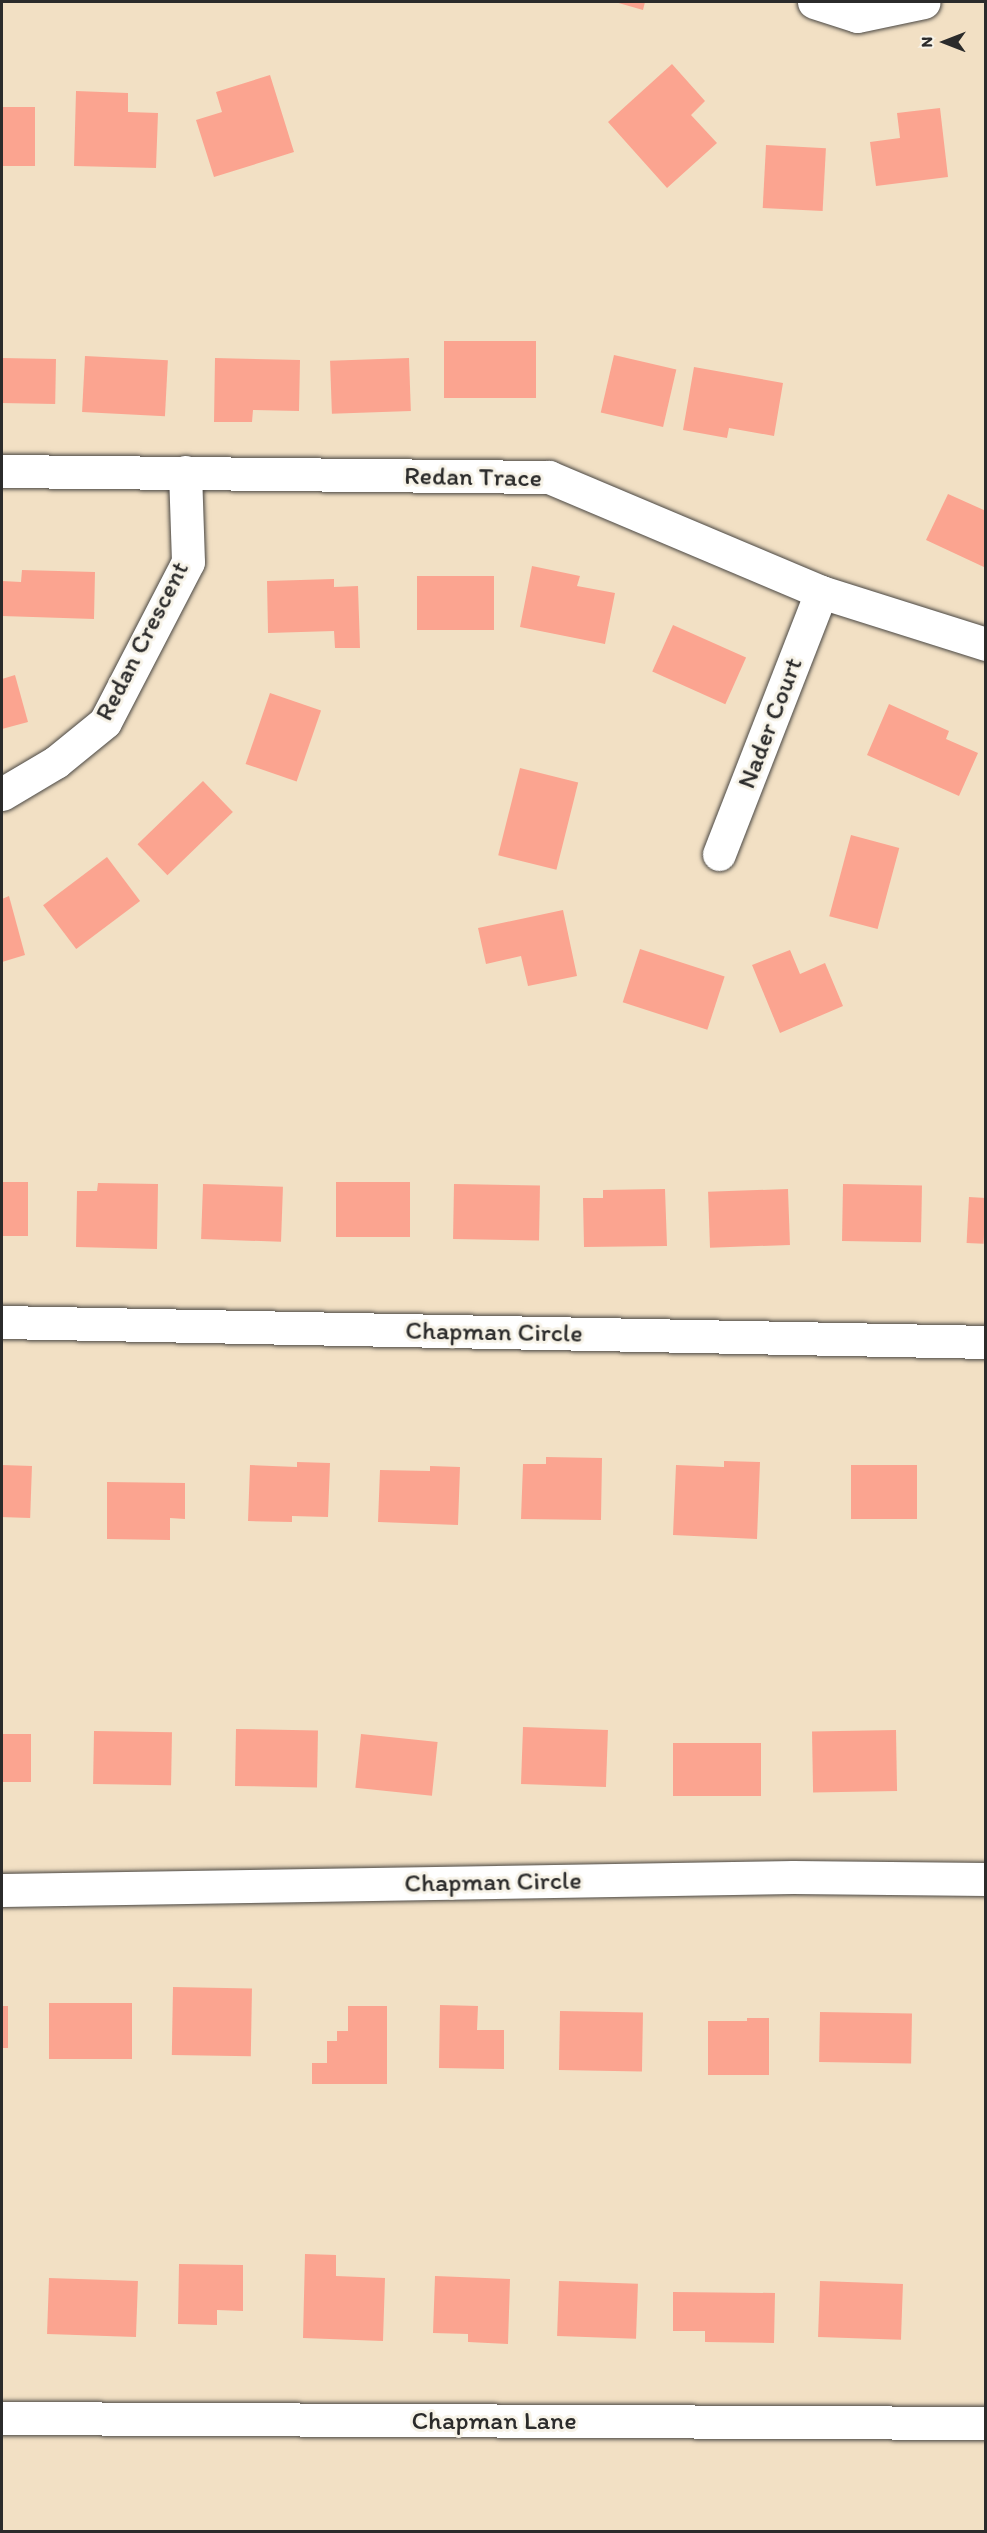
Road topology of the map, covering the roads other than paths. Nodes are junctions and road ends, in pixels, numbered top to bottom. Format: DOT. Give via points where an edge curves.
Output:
graph roads {
  1 [pos="814,2"];
  2 [pos="924,2"];
  3 [pos="2,471"];
  4 [pos="185,472"];
  5 [pos="821,592"];
  6 [pos="986,644"];
  7 [pos="2,794"];
  8 [pos="719,854"];
  9 [pos="2,1322"];
  10 [pos="986,1342"];
  11 [pos="986,1879"];
  12 [pos="2,1890"];
  13 [pos="2,2418"];
  14 [pos="986,2423"];
  1 -- 2 [label="street" via="857,16"];
  3 -- 4 [label="street, Redan Trace"];
  4 -- 5 [label="street, Redan Trace" via="549,477"];
  4 -- 7 [label="street, Redan Crescent" via="188,562 105,722 56,762"];
  5 -- 6 [label="street, Redan Trace"];
  5 -- 8 [label="street, Nader Court"];
  9 -- 10 [label="street, Chapman Circle"];
  11 -- 12 [label="street, Chapman Circle" via="793,1877"];
  13 -- 14 [label="street, Chapman Lane"];
}
